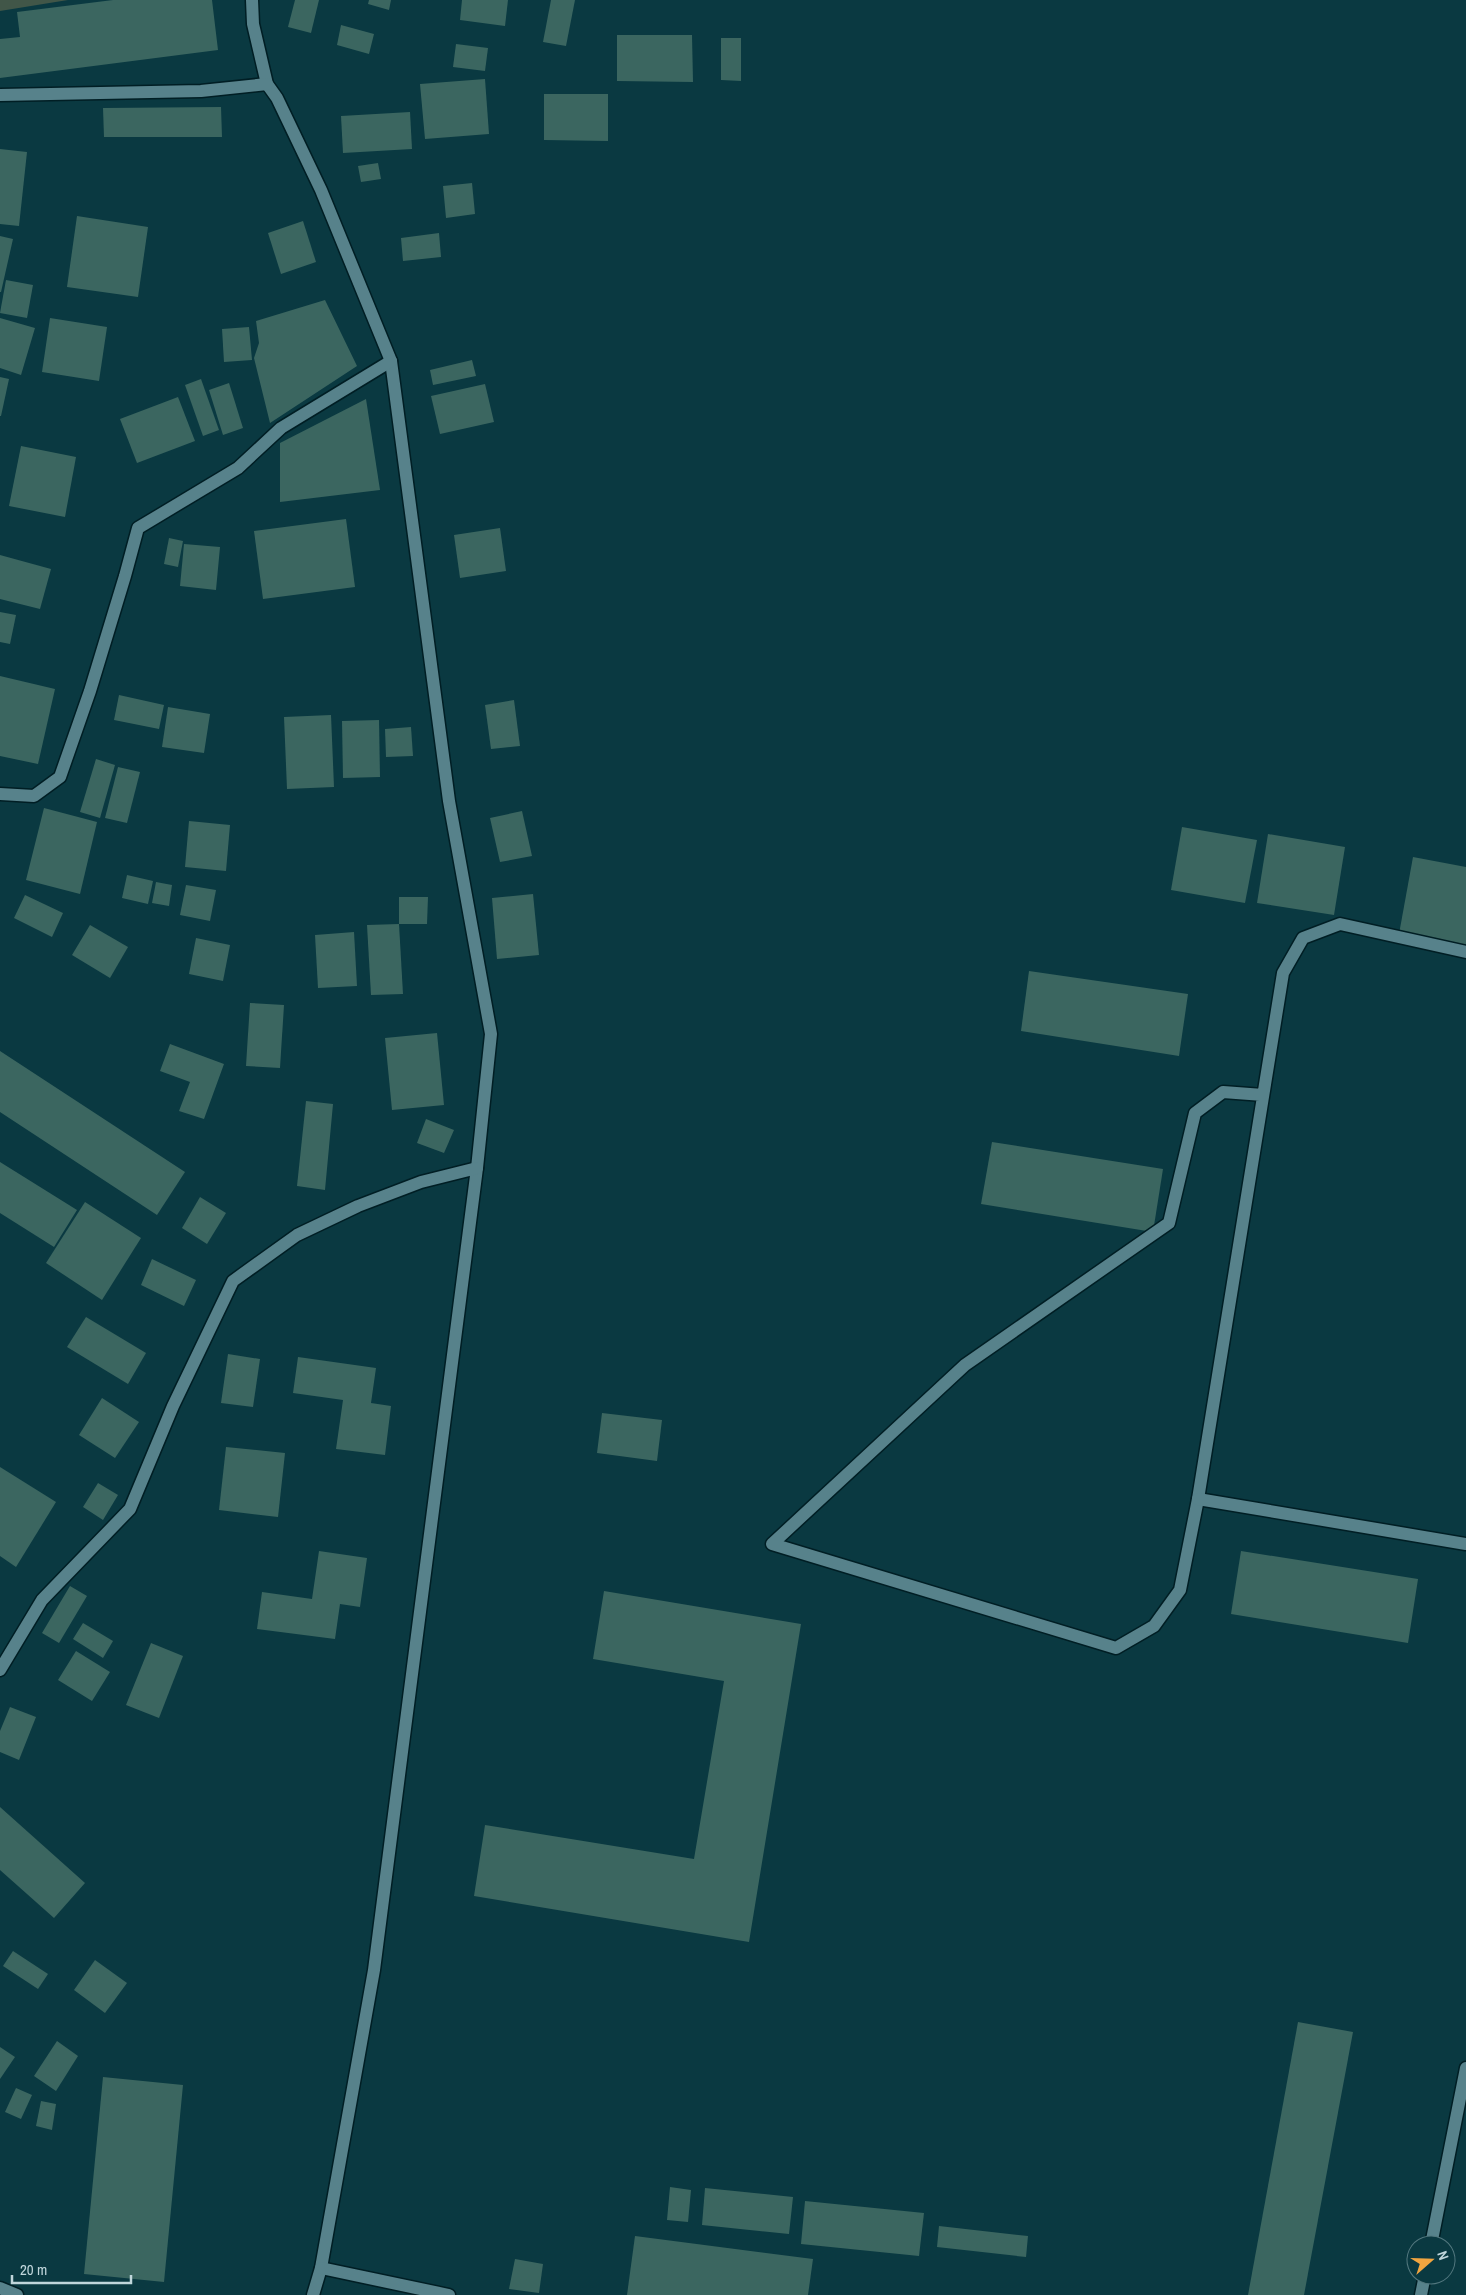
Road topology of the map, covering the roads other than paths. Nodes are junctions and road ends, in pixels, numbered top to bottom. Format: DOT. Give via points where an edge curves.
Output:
graph roads {
  1 [pos="252,0"];
  2 [pos="267,84"];
  3 [pos="0,95"];
  4 [pos="391,361"];
  5 [pos="0,794"];
  6 [pos="1466,952"];
  7 [pos="1263,1095"];
  8 [pos="477,1168"];
  9 [pos="1198,1499"];
  10 [pos="1466,1544"];
  11 [pos="0,1670"];
  12 [pos="1466,2068"];
  13 [pos="1432,2235"];
  14 [pos="321,2268"];
  15 [pos="0,2288"];
  16 [pos="17,2295"];
  17 [pos="313,2295"];
  18 [pos="449,2295"];
  1 -- 2 [label="street" via="253,24"];
  2 -- 3 [label="street" via="201,91"];
  2 -- 4 [label="street" via="277,98 321,190"];
  4 -- 5 [label="street" via="282,428 238,468 138,528 96,672 60,777 34,796"];
  4 -- 8 [label="street" via="449,801 490,1034"];
  6 -- 7 [label="street" via="1340,924 1302,938 1283,973"];
  7 -- 9 [label="street"];
  7 -- 9 [label="street" via="1223,1092 1195,1113 1169,1223 965,1365 772,1544 1116,1648 1154,1626 1180,1590"];
  8 -- 11 [label="street" via="421,1182 358,1206 297,1235 233,1281 173,1406 130,1508 42,1600"];
  8 -- 14 [label="street" via="374,1970"];
  9 -- 10 [label="street"];
  12 -- 13 [label="street"];
  14 -- 17 [label="street"];
  14 -- 18 [label="street"];
  15 -- 16 [label="street"];
}
